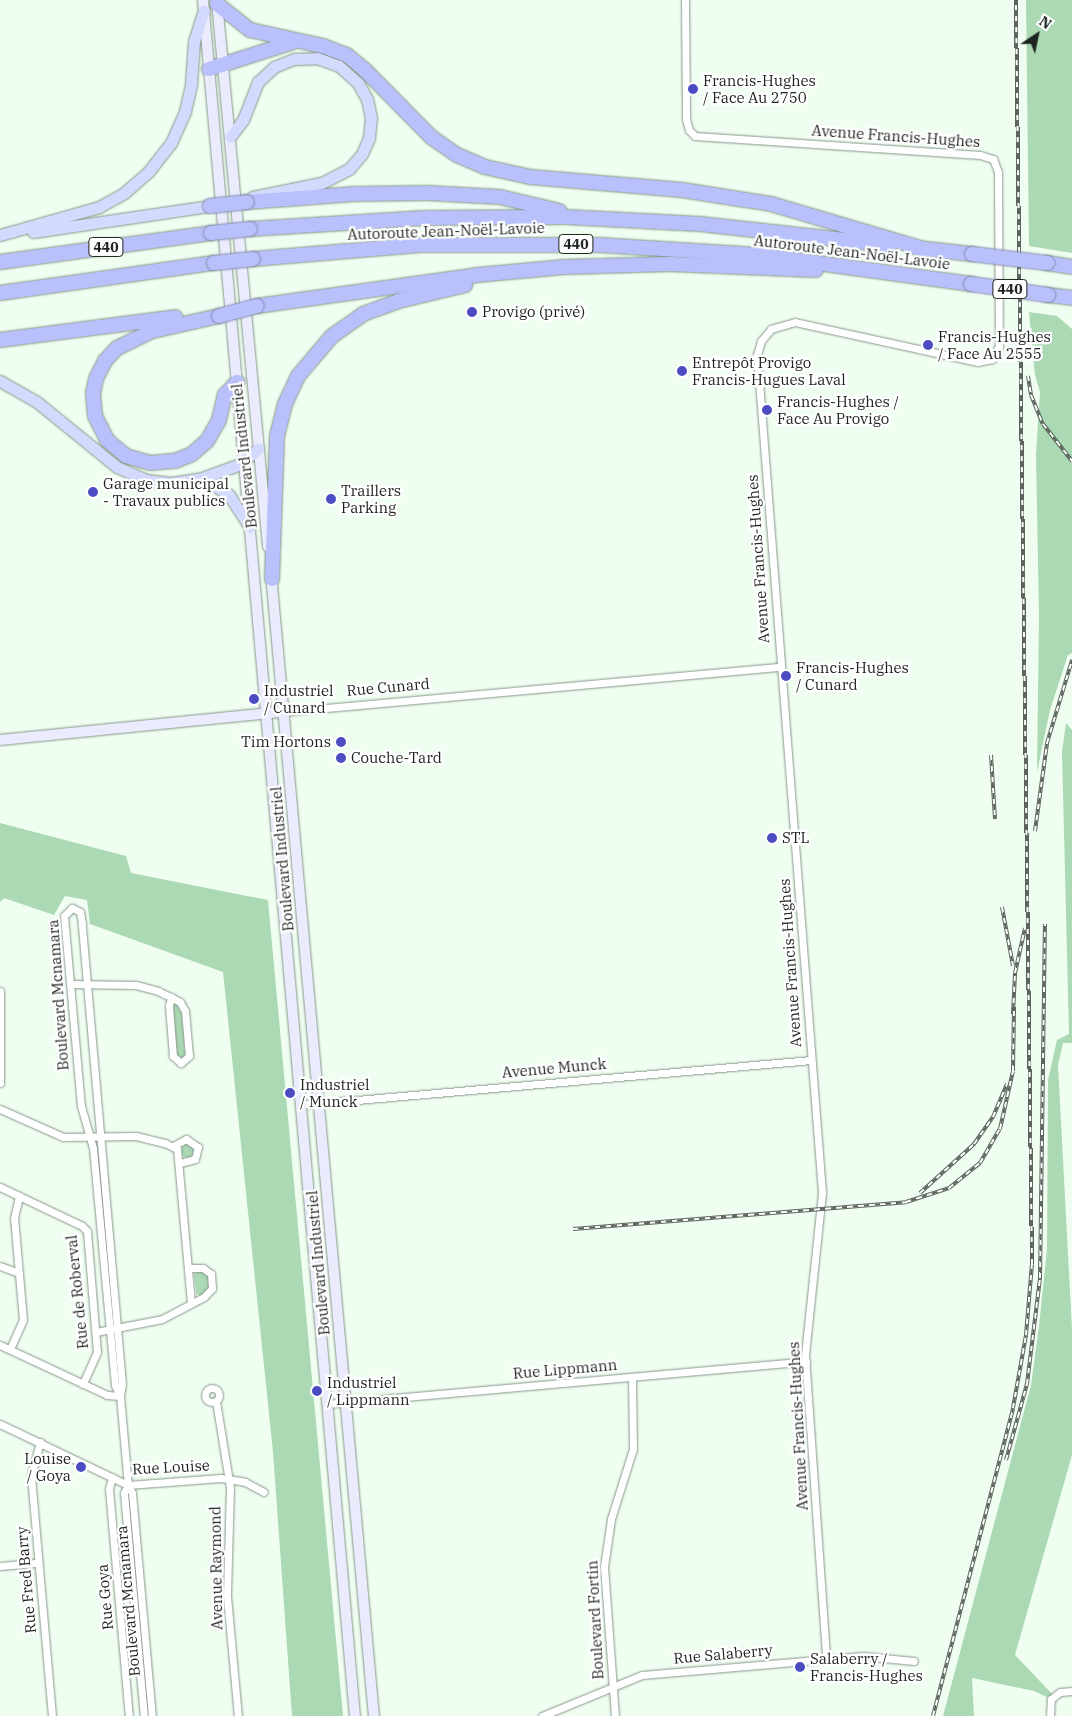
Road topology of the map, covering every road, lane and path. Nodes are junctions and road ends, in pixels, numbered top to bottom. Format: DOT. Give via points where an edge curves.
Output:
graph roads {
  1 [pos="685,0"];
  2 [pos="217,2"];
  3 [pos="204,5"];
  4 [pos="293,42"];
  5 [pos="223,64"];
  6 [pos="210,69"];
  7 [pos="230,137"];
  8 [pos="247,200"];
  9 [pos="210,206"];
  10 [pos="586,218"];
  11 [pos="0,236"];
  12 [pos="924,249"];
  13 [pos="0,262"];
  14 [pos="1072,266"];
  15 [pos="534,269"];
  16 [pos="899,273"];
  17 [pos="0,293"];
  18 [pos="1072,298"];
  19 [pos="219,313"];
  20 [pos="0,340"];
  21 [pos="0,381"];
  22 [pos="237,382"];
  23 [pos="258,449"];
  24 [pos="244,460"];
  25 [pos="202,478"];
  26 [pos="250,527"];
  27 [pos="272,579"];
  28 [pos="780,667"];
  29 [pos="284,712"];
  30 [pos="266,713"];
  31 [pos="0,740"];
  32 [pos="87,983"];
  33 [pos="70,984"];
  34 [pos="0,991"];
  35 [pos="171,997"];
  36 [pos="811,1060"];
  37 [pos="0,1083"];
  38 [pos="319,1103"];
  39 [pos="300,1105"];
  40 [pos="0,1108"];
  41 [pos="100,1137"];
  42 [pos="89,1138"];
  43 [pos="173,1146"];
  44 [pos="180,1163"];
  45 [pos="0,1187"];
  46 [pos="19,1196"];
  47 [pos="0,1266"];
  48 [pos="189,1268"];
  49 [pos="19,1273"];
  50 [pos="191,1303"];
  51 [pos="118,1329"];
  52 [pos="110,1330"];
  53 [pos="96,1332"];
  54 [pos="0,1345"];
  55 [pos="10,1349"];
  56 [pos="806,1361"];
  57 [pos="632,1376"];
  58 [pos="83,1384"];
  59 [pos="120,1396"];
  60 [pos="216,1401"];
  61 [pos="345,1402"];
  62 [pos="327,1404"];
  63 [pos="0,1424"];
  64 [pos="40,1442"];
  65 [pos="112,1477"];
  66 [pos="228,1479"];
  67 [pos="128,1485"];
  68 [pos="264,1492"];
  69 [pos="38,1563"];
  70 [pos="0,1566"];
  71 [pos="826,1659"];
  72 [pos="914,1661"];
  73 [pos="613,1686"];
  74 [pos="1072,1691"];
  75 [pos="52,1716"];
  76 [pos="129,1716"];
  77 [pos="144,1716"];
  78 [pos="152,1716"];
  79 [pos="238,1716"];
  80 [pos="355,1716"];
  81 [pos="374,1716"];
  82 [pos="542,1716"];
  83 [pos="615,1716"];
  84 [pos="1050,1716"];
  1 -- 28 [label="street, Avenue Francis-Hughes" via="686,119 695,136 980,154 992,158 998,169 999,346 992,359 978,362 795,322 774,327 760,344 757,368"];
  2 -- 4 [label="highway" via="244,28"];
  2 -- 5 [label="street, Boulevard Industriel"];
  3 -- 6 [label="street, Boulevard Industriel"];
  3 -- 11 [label="main road" via="194,41 191,84 185,111 155,165 130,188 99,207"];
  4 -- 5 [label="highway"];
  4 -- 12 [label="highway" via="329,48 352,58 431,137 457,155 491,169 530,177 662,188 752,201 802,211"];
  5 -- 6 [label="highway"];
  5 -- 7 [label="street, Boulevard Industriel"];
  6 -- 22 [label="street, Boulevard Industriel"];
  7 -- 8 [label="main road" via="243,120 258,82 274,67 294,59 317,58 339,66 358,82 369,105 369,138 362,154 349,169 321,183"];
  7 -- 23 [label="street, Boulevard Industriel"];
  8 -- 9 [label="highway, bridge"];
  8 -- 10 [label="highway" via="354,194 448,194 500,197"];
  9 -- 11 [label="main road"];
  10 -- 12 [label="highway, Autoroute Jean-Noël-Lavoie / 440" via="724,226"];
  10 -- 13 [label="highway, Autoroute Jean-Noël-Lavoie / 440, bridge" via="424,218 250,229"];
  12 -- 14 [label="highway, Autoroute Jean-Noël-Lavoie / 440, bridge"];
  15 -- 16 [label="highway" via="670,264"];
  15 -- 19 [label="highway, bridge"];
  15 -- 27 [label="highway" via="380,307 340,329 311,358 288,395 279,425"];
  16 -- 17 [label="highway, Autoroute Jean-Noël-Lavoie / 440, bridge" via="759,255 586,244 410,246 214,263"];
  16 -- 18 [label="highway, Autoroute Jean-Noël-Lavoie / 440, bridge"];
  19 -- 20 [label="highway"];
  19 -- 22 [label="highway" via="152,331 117,348 105,361 96,379 93,393 95,416 107,440 121,453 144,462 168,463 192,454 207,441 219,420 225,395"];
  21 -- 25 [label="main road" via="37,402 108,461 128,473 164,483"];
  22 -- 24 [label="street, Boulevard Industriel"];
  23 -- 24 [label="main road"];
  23 -- 27 [label="street, Boulevard Industriel"];
  24 -- 25 [label="main road"];
  24 -- 26 [label="street, Boulevard Industriel"];
  25 -- 26 [label="main road" via="229,495"];
  26 -- 30 [label="street, Boulevard Industriel"];
  27 -- 29 [label="street, Boulevard Industriel"];
  28 -- 29 [label="street, Rue Cunard"];
  28 -- 36 [label="street, Avenue Francis-Hughes"];
  29 -- 30 [label="street, Rue Cunard"];
  29 -- 38 [label="street, Boulevard Industriel"];
  30 -- 31 [label="street, Rue Cunard"];
  30 -- 39 [label="street, Boulevard Industriel"];
  32 -- 33 [label="street"];
  32 -- 33 [label="street, Boulevard Mcnamara" via="81,916 72,908 64,916"];
  32 -- 35 [label="street" via="136,985"];
  32 -- 41 [label="street, Boulevard Mcnamara"];
  33 -- 42 [label="street, Boulevard Mcnamara" via="82,1112"];
  34 -- 37 [label="street"];
  35 -- 35 [label="street" via="168,1006 173,1056 181,1063 189,1056 185,1011 181,1003"];
  36 -- 38 [label="street, Avenue Munck"];
  36 -- 56 [label="street, Avenue Francis-Hughes" via="822,1198"];
  38 -- 39 [label="street, Avenue Munck"];
  38 -- 61 [label="street, Boulevard Industriel"];
  39 -- 62 [label="street, Boulevard Industriel"];
  40 -- 42 [label="street" via="64,1137"];
  41 -- 42 [label="street"];
  41 -- 43 [label="street" via="136,1136"];
  41 -- 51 [label="street, Boulevard Mcnamara"];
  42 -- 52 [label="street, Boulevard Mcnamara"];
  43 -- 44 [label="street" via="178,1150"];
  43 -- 44 [label="street" via="186,1139 198,1147 195,1159"];
  44 -- 48 [label="street"];
  45 -- 46 [label="street, Rue de Roberval"];
  46 -- 49 [label="street" via="14,1214"];
  46 -- 53 [label="street, Rue de Roberval" via="86,1229"];
  47 -- 49 [label="street"];
  48 -- 50 [label="street"];
  48 -- 50 [label="street" via="207,1270 213,1282 208,1293"];
  49 -- 55 [label="street" via="23,1323"];
  50 -- 51 [label="street" via="162,1319"];
  51 -- 52 [label="street"];
  51 -- 59 [label="street, Boulevard Mcnamara"];
  52 -- 53 [label="street"];
  52 -- 59 [label="street, Boulevard Mcnamara" via="115,1385"];
  53 -- 58 [label="street, Rue de Roberval" via="96,1360"];
  54 -- 55 [label="street"];
  55 -- 58 [label="street"];
  56 -- 57 [label="street, Rue Lippmann"];
  56 -- 71 [label="street, Avenue Francis-Hughes"];
  57 -- 61 [label="street, Rue Lippmann"];
  57 -- 73 [label="street, Boulevard Fortin" via="633,1449 611,1519 604,1560"];
  58 -- 59 [label="street"];
  59 -- 67 [label="street, Boulevard Mcnamara"];
  60 -- 66 [label="street, Avenue Raymond"];
  61 -- 62 [label="street, Rue Lippmann"];
  61 -- 81 [label="street, Boulevard Industriel"];
  62 -- 80 [label="street, Boulevard Industriel"];
  63 -- 64 [label="street, Rue Louise"];
  64 -- 65 [label="street, Rue Louise"];
  64 -- 69 [label="street, Rue Fred Barry" via="31,1476"];
  65 -- 67 [label="street, Rue Louise"];
  65 -- 76 [label="street, Rue Goya" via="109,1489"];
  66 -- 67 [label="street, Rue Louise"];
  66 -- 68 [label="street, Rue Louise" via="246,1482"];
  66 -- 79 [label="street, Avenue Raymond" via="227,1596"];
  67 -- 77 [label="street, Boulevard Mcnamara" via="124,1494"];
  67 -- 78 [label="street, Boulevard Mcnamara" via="132,1493"];
  69 -- 70 [label="street"];
  69 -- 75 [label="street, Rue Fred Barry"];
  71 -- 72 [label="street, Rue Salaberry" via="867,1656"];
  71 -- 73 [label="street, Rue Salaberry" via="642,1675"];
  73 -- 82 [label="street, Rue Salaberry"];
  73 -- 83 [label="street, Boulevard Fortin"];
  74 -- 84 [label="street" via="1060,1692 1051,1699"];
}
